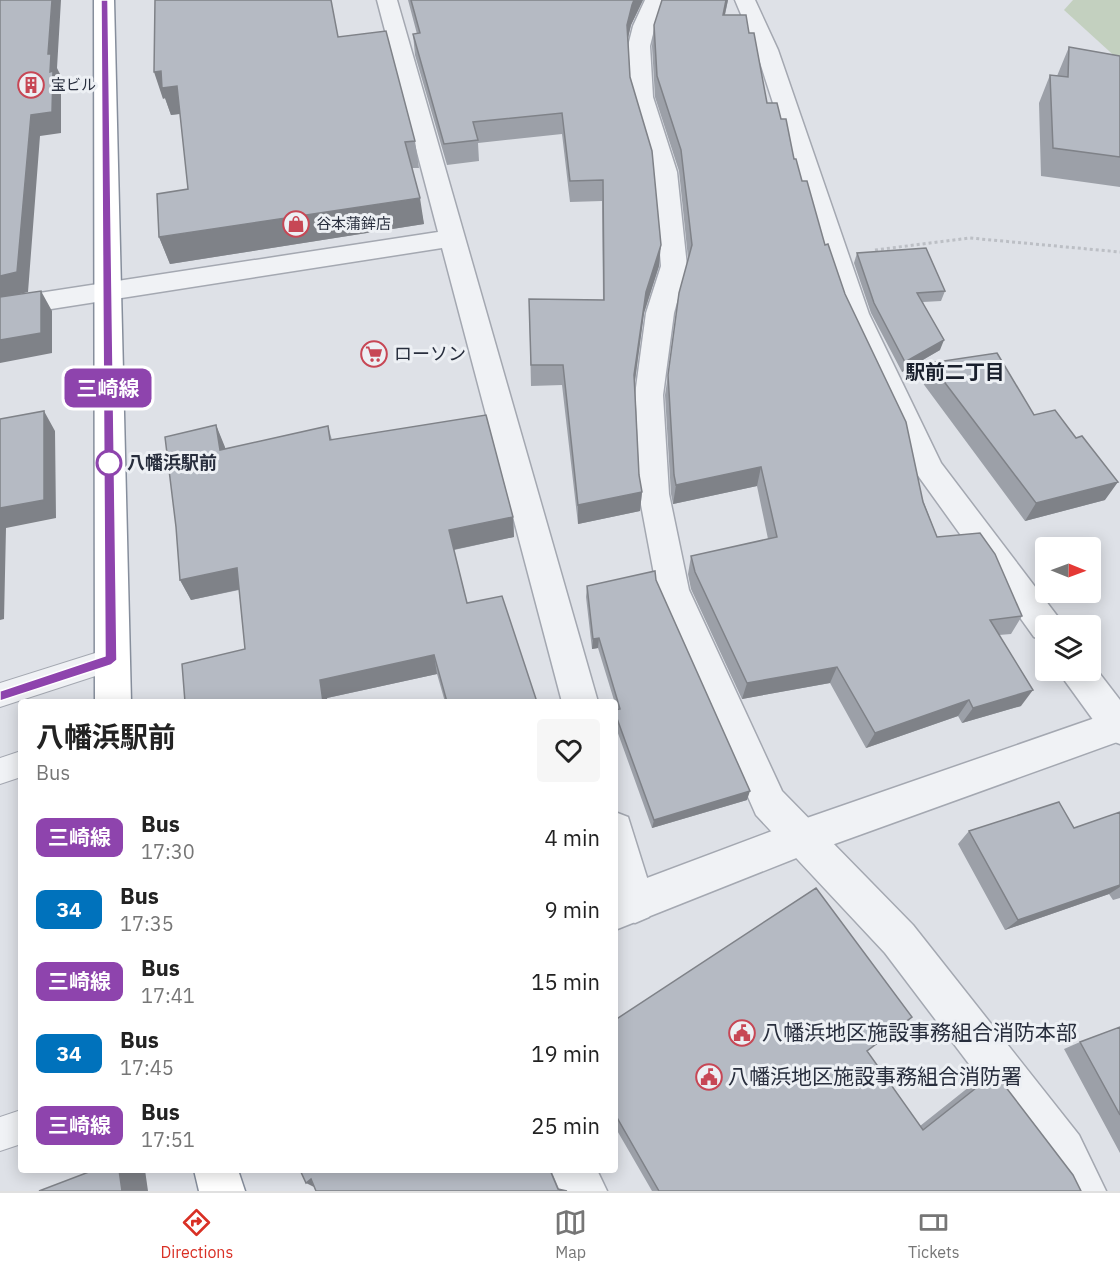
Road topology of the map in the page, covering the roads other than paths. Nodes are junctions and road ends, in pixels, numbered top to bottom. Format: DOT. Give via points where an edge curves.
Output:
graph roads {
  1 [pos="104,0"];
  2 [pos="387,0"];
  3 [pos="655,0"];
  4 [pos="745,0"];
  5 [pos="453,238"];
  6 [pos="108,290"];
  7 [pos="0,308"];
  8 [pos="1037,615"];
  9 [pos="111,660"];
  10 [pos="1085,681"];
  11 [pos="0,695"];
  12 [pos="113,699"];
  13 [pos="579,699"];
  14 [pos="1119,727"];
  15 [pos="18,765"];
  16 [pos="0,771"];
  17 [pos="804,837"];
  18 [pos="618,853"];
  19 [pos="625,907"];
  20 [pos="18,1128"];
  21 [pos="0,1134"];
  22 [pos="217,1173"];
  23 [pos="575,1173"];
  24 [pos="222,1191"];
  25 [pos="584,1191"];
  26 [pos="1083,1191"];
  1 -- 6 [label="highway"];
  2 -- 5 [label="street"];
  3 -- 17 [label="street" via="639,46 642,98 665,172 674,266 660,313 649,395 654,494 673,591 769,803"];
  4 -- 8 [label="street" via="767,50 855,314 929,470"];
  5 -- 6 [label="street"];
  5 -- 13 [label="street"];
  6 -- 7 [label="street"];
  6 -- 9 [label="highway"];
  9 -- 11 [label="lane"];
  9 -- 12 [label="highway"];
  10 -- 14 [label="street"];
  14 -- 17 [label="street"];
  15 -- 16 [label="lane"];
  17 -- 19 [label="street"];
  17 -- 26 [label="street" via="899,939 1063,1151"];
  18 -- 19 [label="street"];
  20 -- 21 [label="lane"];
  22 -- 24 [label="highway"];
  23 -- 25 [label="street"];
}
